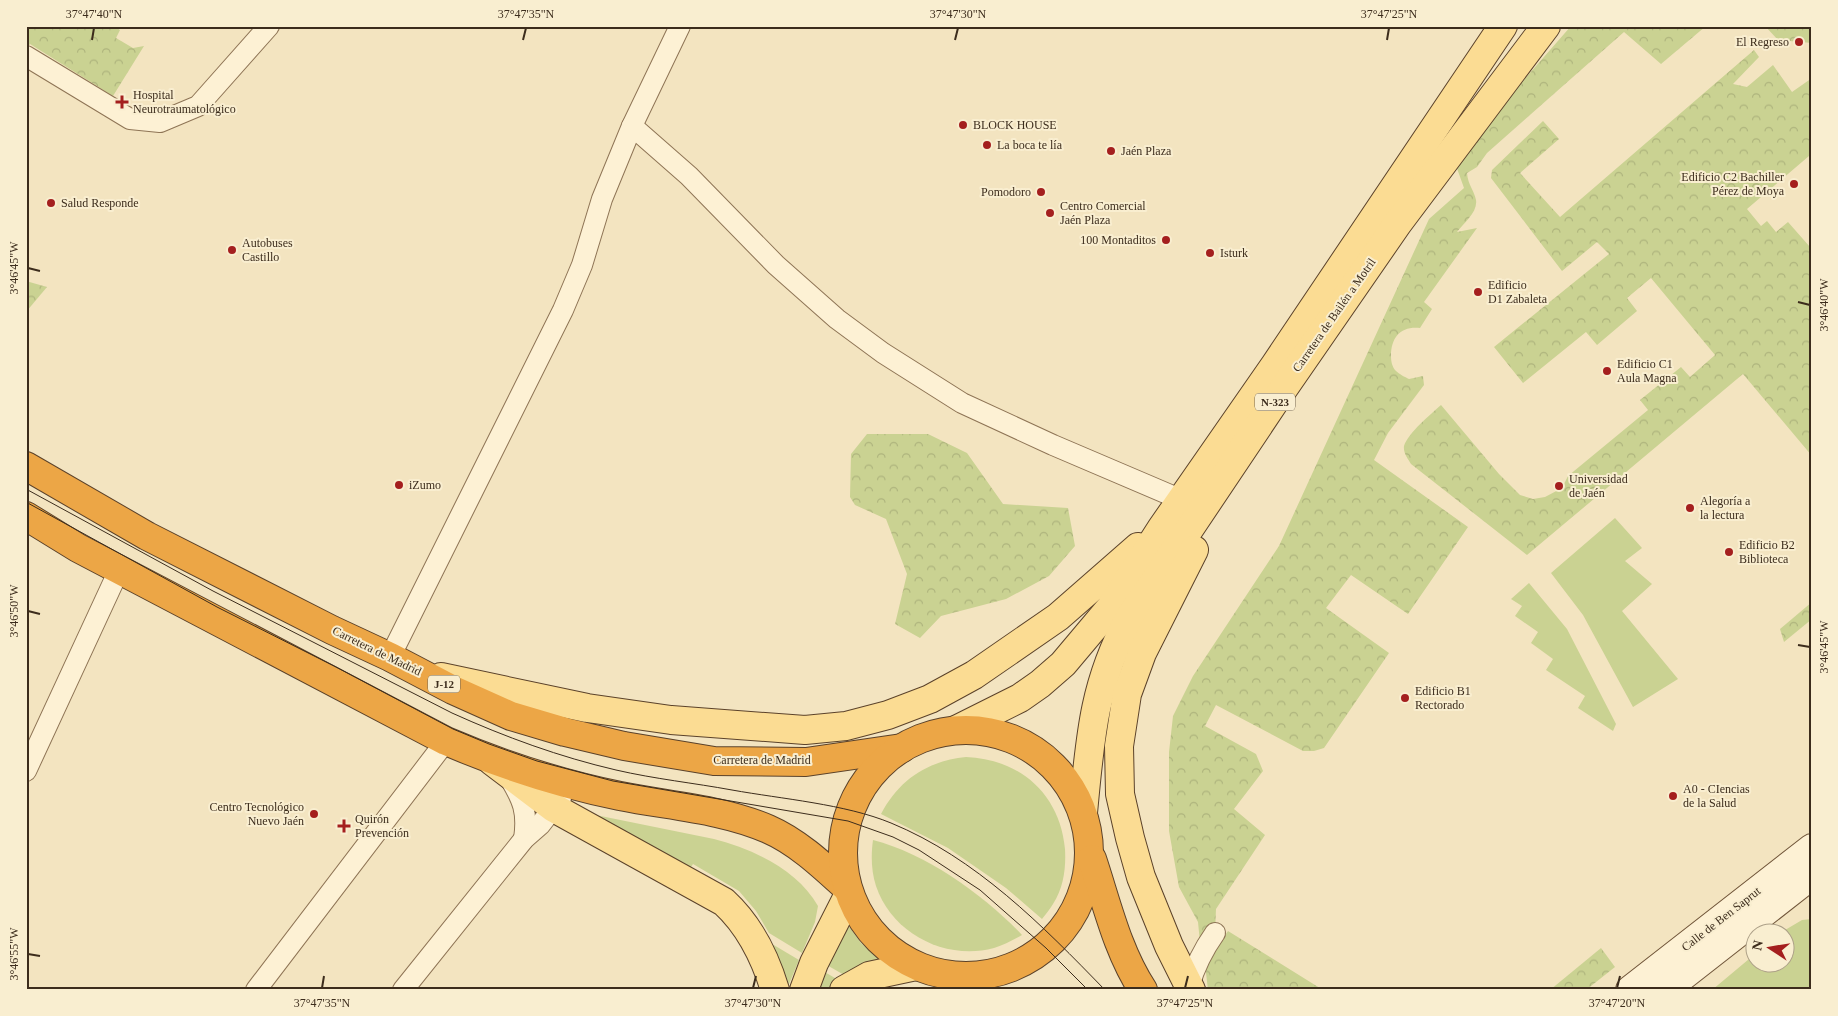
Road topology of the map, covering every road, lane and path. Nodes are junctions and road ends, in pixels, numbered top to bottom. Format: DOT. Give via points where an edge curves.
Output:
graph roads {
  1 [pos="269,26"];
  2 [pos="680,26"];
  3 [pos="1503,26"];
  4 [pos="1546,26"];
  5 [pos="26,56"];
  6 [pos="632,126"];
  7 [pos="26,466"];
  8 [pos="1230,470"];
  9 [pos="1182,500"];
  10 [pos="26,516"];
  11 [pos="26,526"];
  12 [pos="1161,529"];
  13 [pos="78,548"];
  14 [pos="119,570"];
  15 [pos="390,657"];
  16 [pos="423,673"];
  17 [pos="956,730"];
  18 [pos="446,741"];
  19 [pos="902,748"];
  20 [pos="498,766"];
  21 [pos="26,771"];
  22 [pos="571,785"];
  23 [pos="554,808"];
  24 [pos="1083,813"];
  25 [pos="524,839"];
  26 [pos="1812,848"];
  27 [pos="1090,853"];
  28 [pos="1808,883"];
  29 [pos="848,891"];
  30 [pos="1169,946"];
  31 [pos="916,966"];
  32 [pos="969,977"];
  33 [pos="1190,988"];
  34 [pos="256,990"];
  35 [pos="403,990"];
  36 [pos="775,990"];
  37 [pos="804,990"];
  38 [pos="844,990"];
  39 [pos="996,990"];
  40 [pos="1143,990"];
  41 [pos="1630,990"];
  42 [pos="1665,990"];
  1 -- 5 [label="street" via="198,106 160,122 130,119"];
  2 -- 6 [label="street"];
  3 -- 9 [label="main road, Carretera de Bailén a Motril / N-323"];
  4 -- 8 [label="main road, Carretera de Bailén a Motril / N-323" via="1398,223"];
  6 -- 9 [label="street" via="689,176 776,265 837,320 883,353 962,403"];
  6 -- 15 [label="street" via="563,310"];
  7 -- 15 [label="highway, Carretera de Madrid / J-12" via="147,536"];
  8 -- 24 [label="main road, Carretera de Bailén a Motril / N-323" via="1118,640 1095,710"];
  8 -- 30 [label="main road" via="1219,503 1142,653 1127,694 1119,746 1120,794 1130,838 1141,877"];
  9 -- 12 [label="main road, Carretera de Bailén a Motril / N-323"];
  10 -- 13 [label="highway"];
  11 -- 13 [label="street"];
  12 -- 16 [label="main road" via="1058,617 974,675 921,702 846,726 805,730 671,720 587,708"];
  12 -- 17 [label="main road, Carretera de Bailén a Motril / N-323" via="1112,607 1063,664 1020,698"];
  13 -- 14 [label="highway"];
  14 -- 18 [label="highway"];
  14 -- 21 [label="street"];
  15 -- 16 [label="highway, Carretera de Madrid / J-12"];
  16 -- 19 [label="highway, Carretera de Madrid / J-12" via="511,716 624,746 714,761 806,762"];
  17 -- 19 [label="highway" via="924,737"];
  17 -- 24 [label="highway" via="988,732 1029,746 1062,775"];
  18 -- 20 [label="highway"];
  18 -- 34 [label="street"];
  19 -- 29 [label="highway" via="871,775 851,811 843,851"];
  20 -- 22 [label="highway"];
  20 -- 23 [label="main road"];
  20 -- 25 [label="street" via="519,793 526,820"];
  22 -- 23 [label="street"];
  22 -- 29 [label="highway" via="748,821 789,841"];
  23 -- 25 [label="street"];
  23 -- 36 [label="main road" via="724,902 747,928"];
  24 -- 27 [label="highway"];
  25 -- 35 [label="street"];
  26 -- 41 [label="street, Calle de Ben Saprut"];
  27 -- 32 [label="highway" via="1086,884 1078,907 1052,942 1017,966"];
  27 -- 40 [label="highway" via="1117,939"];
  28 -- 42 [label="street, Calle de Ben Saprut"];
  29 -- 31 [label="highway" via="860,916 879,940"];
  29 -- 37 [label="main road"];
  30 -- 33 [label="main road"];
  30 -- 33 [label="street" via="1183,949 1200,944 1215,933 1201,953"];
  31 -- 32 [label="highway" via="936,973"];
  31 -- 38 [label="main road" via="869,976"];
  32 -- 39 [label="highway"];
}
